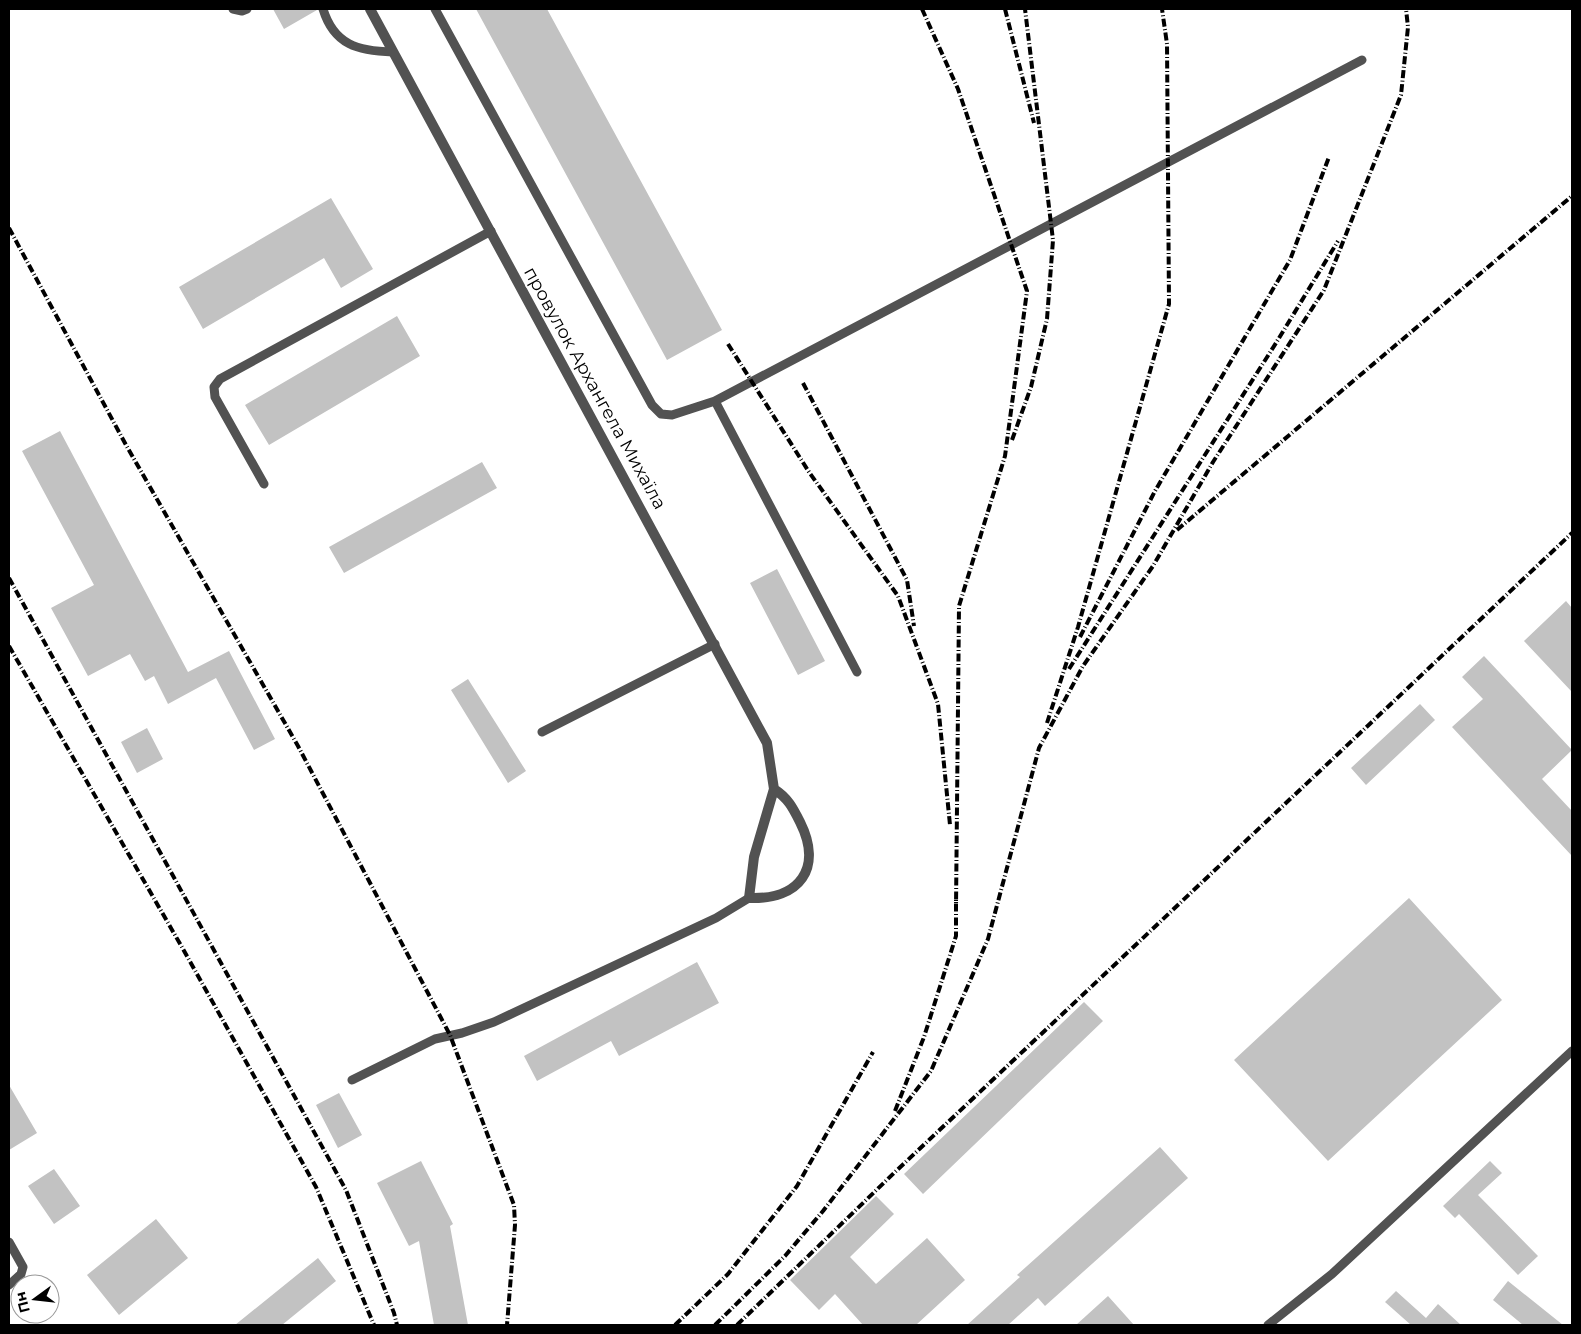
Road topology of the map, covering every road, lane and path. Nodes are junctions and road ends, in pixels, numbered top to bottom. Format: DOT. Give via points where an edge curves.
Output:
graph roads {
  1 [pos="233,9"];
  2 [pos="246,9"];
  3 [pos="323,9"];
  4 [pos="370,9"];
  5 [pos="435,9"];
  6 [pos="393,52"];
  7 [pos="1362,60"];
  8 [pos="491,231"];
  9 [pos="715,401"];
  10 [pos="264,484"];
  11 [pos="715,644"];
  12 [pos="858,672"];
  13 [pos="542,732"];
  14 [pos="774,789"];
  15 [pos="749,898"];
  16 [pos="1572,1050"];
  17 [pos="352,1080"];
  18 [pos="9,1242"];
  19 [pos="9,1285"];
  20 [pos="1268,1325"];
  1 -- 2 [label="lane"];
  3 -- 6 [label="lane" via="337,36 351,46"];
  4 -- 6 [label="street, провулок Архангела Михаїла"];
  5 -- 9 [label="lane" via="652,405 660,414 672,414"];
  6 -- 8 [label="street, провулок Архангела Михаїла"];
  7 -- 9 [label="lane"];
  8 -- 10 [label="lane" via="220,379 214,387 215,397"];
  8 -- 11 [label="street, провулок Архангела Михаїла"];
  9 -- 12 [label="lane"];
  11 -- 13 [label="lane"];
  11 -- 14 [label="street, провулок Архангела Михаїла" via="767,743"];
  14 -- 15 [label="street, провулок Архангела Михаїла" via="754,857"];
  14 -- 15 [label="street" via="790,802 808,838 807,871 798,886 776,896"];
  15 -- 17 [label="lane" via="716,918 494,1022 462,1034 435,1039"];
  16 -- 20 [label="lane" via="1332,1274"];
  18 -- 19 [label="lane" via="23,1267 22,1274"];
}
